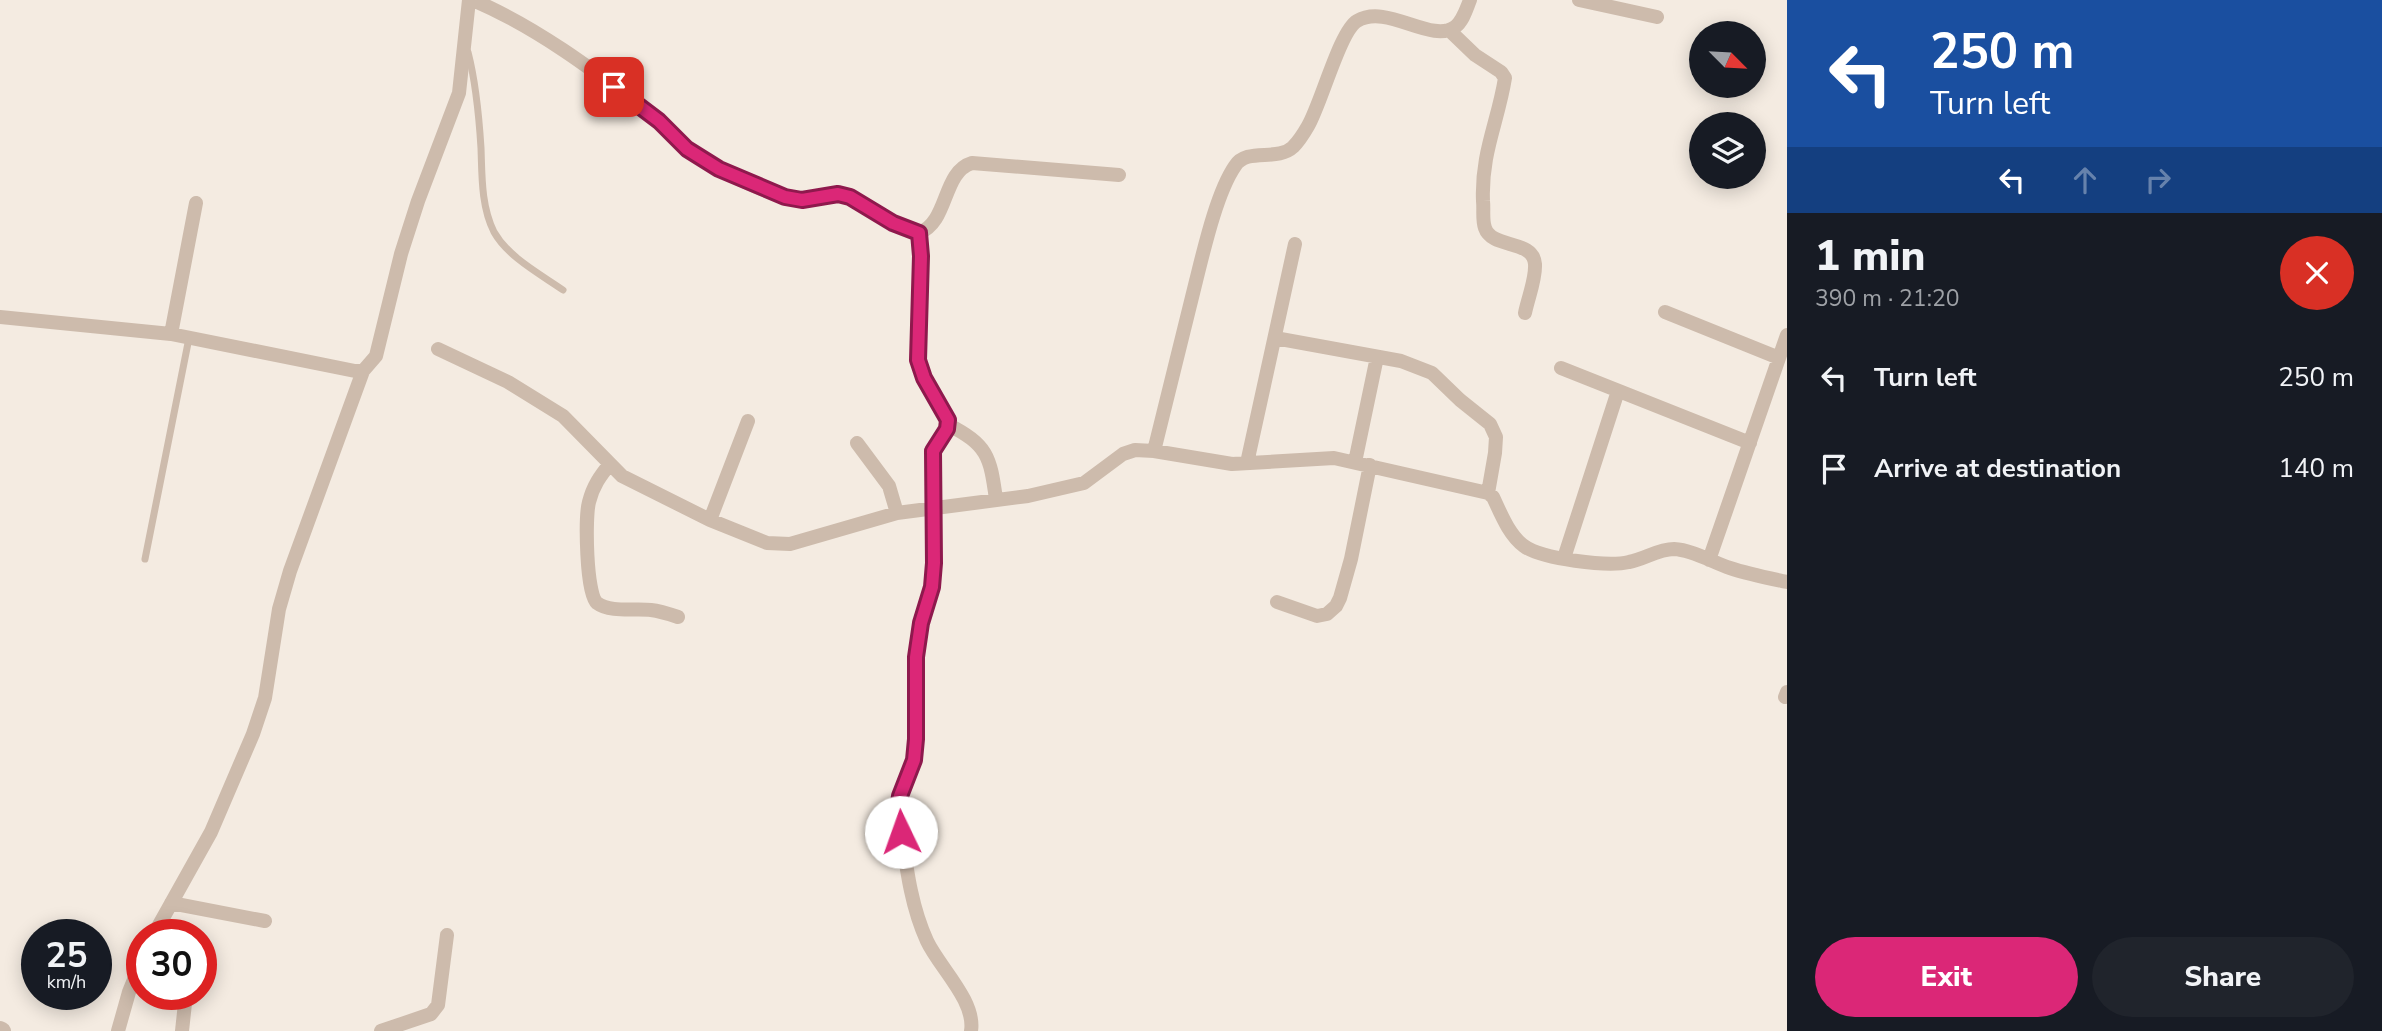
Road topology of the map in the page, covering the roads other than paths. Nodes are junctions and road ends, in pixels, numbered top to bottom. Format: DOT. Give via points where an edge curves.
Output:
graph roads {
  1 [pos="471,0"];
  2 [pos="1470,0"];
  3 [pos="1579,0"];
  4 [pos="1657,17"];
  5 [pos="1449,30"];
  6 [pos="464,38"];
  7 [pos="1119,175"];
  8 [pos="196,203"];
  9 [pos="919,233"];
  10 [pos="1296,244"];
  11 [pos="563,290"];
  12 [pos="1665,312"];
  13 [pos="1525,313"];
  14 [pos="0,317"];
  15 [pos="171,334"];
  16 [pos="1787,335"];
  17 [pos="189,337"];
  18 [pos="1275,338"];
  19 [pos="438,349"];
  20 [pos="1377,357"];
  21 [pos="1779,358"];
  22 [pos="1561,368"];
  23 [pos="363,371"];
  24 [pos="1618,391"];
  25 [pos="748,421"];
  26 [pos="947,424"];
  27 [pos="857,443"];
  28 [pos="1749,443"];
  29 [pos="1154,451"];
  30 [pos="1354,462"];
  31 [pos="1247,463"];
  32 [pos="610,464"];
  33 [pos="1370,465"];
  34 [pos="1488,493"];
  35 [pos="996,499"];
  36 [pos="933,509"];
  37 [pos="897,513"];
  38 [pos="710,520"];
  39 [pos="1564,558"];
  40 [pos="145,559"];
  41 [pos="1709,560"];
  42 [pos="1787,582"];
  43 [pos="1277,602"];
  44 [pos="678,617"];
  45 [pos="171,903"];
  46 [pos="162,919"];
  47 [pos="265,921"];
  48 [pos="447,935"];
  49 [pos="126,1003"];
  50 [pos="184,1010"];
  51 [pos="118,1031"];
  52 [pos="182,1031"];
  53 [pos="381,1031"];
  54 [pos="971,1031"];
  1 -- 6 [label="street"];
  1 -- 9 [label="street" via="514,19 572,56 647,112 687,149 719,169 785,197 850,197"];
  2 -- 5 [label="street" via="1463,18"];
  3 -- 4 [label="street"];
  5 -- 13 [label="street" via="1505,78 1485,157 1484,226 1494,239 1520,247 1533,258"];
  5 -- 29 [label="street" via="1386,17 1358,20 1339,49 1317,111 1292,148 1237,162 1206,243"];
  6 -- 11 [label="lane" via="478,113 486,209 495,232 507,248"];
  6 -- 23 [label="street" via="459,93 401,254 376,356"];
  7 -- 9 [label="street" via="965,165 933,223"];
  8 -- 15 [label="street"];
  9 -- 26 [label="street" via="918,360"];
  10 -- 18 [label="street"];
  12 -- 21 [label="street"];
  14 -- 15 [label="street"];
  15 -- 17 [label="street"];
  16 -- 21 [label="street"];
  17 -- 23 [label="street"];
  17 -- 40 [label="lane"];
  18 -- 20 [label="street"];
  18 -- 31 [label="street"];
  19 -- 32 [label="street" via="508,382 563,416"];
  20 -- 30 [label="street"];
  20 -- 34 [label="street" via="1432,373 1490,424 1496,437"];
  21 -- 28 [label="street"];
  22 -- 24 [label="street"];
  23 -- 45 [label="street" via="290,571 265,698 253,734 211,832"];
  24 -- 28 [label="street"];
  24 -- 39 [label="street"];
  25 -- 38 [label="street"];
  26 -- 35 [label="street" via="983,448 991,465"];
  26 -- 36 [label="street" via="933,451"];
  27 -- 37 [label="street" via="889,486"];
  28 -- 41 [label="street"];
  29 -- 31 [label="street"];
  29 -- 35 [label="street" via="1123,454 1084,483"];
  30 -- 31 [label="street" via="1334,458"];
  30 -- 33 [label="street"];
  32 -- 38 [label="street" via="622,476"];
  32 -- 44 [label="street" via="597,478 588,505 594,601 600,606"];
  33 -- 34 [label="street"];
  33 -- 43 [label="street" via="1351,559 1336,606 1317,616"];
  34 -- 39 [label="street" via="1511,534 1525,548"];
  35 -- 36 [label="street"];
  36 -- 37 [label="street"];
  36 -- 54 [label="street" via="932,587 916,657 914,760 898,809 913,899 923,930 968,1007"];
  37 -- 38 [label="street" via="790,544 767,543"];
  39 -- 41 [label="street" via="1628,562 1676,549"];
  41 -- 42 [label="street"];
  45 -- 46 [label="street"];
  45 -- 47 [label="street"];
  48 -- 53 [label="street" via="438,1005 431,1014"];
  49 -- 51 [label="street"];
  50 -- 52 [label="street"];
}
